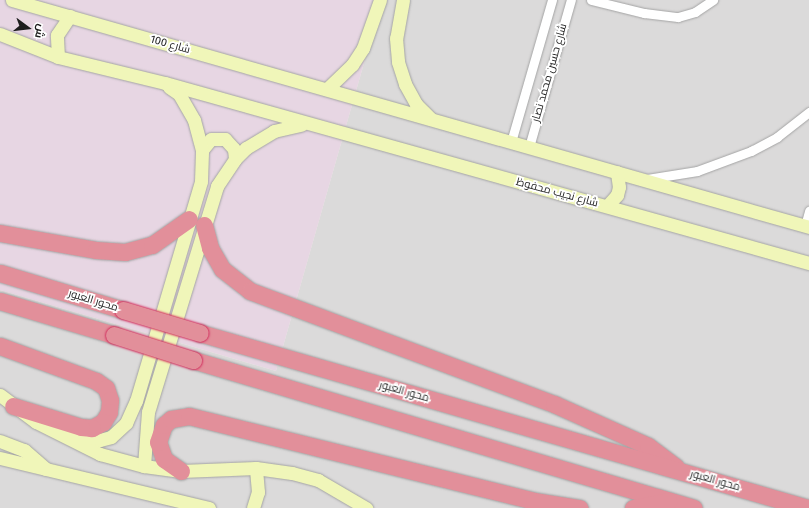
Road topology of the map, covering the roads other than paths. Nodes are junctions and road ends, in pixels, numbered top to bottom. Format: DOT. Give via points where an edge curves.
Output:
graph roads {
  1 [pos="12,0"];
  2 [pos="380,0"];
  3 [pos="403,0"];
  4 [pos="552,0"];
  5 [pos="571,0"];
  6 [pos="591,0"];
  7 [pos="713,0"];
  8 [pos="70,16"];
  9 [pos="0,34"];
  10 [pos="58,57"];
  11 [pos="164,83"];
  12 [pos="327,89"];
  13 [pos="809,112"];
  14 [pos="431,120"];
  15 [pos="305,124"];
  16 [pos="511,142"];
  17 [pos="529,147"];
  18 [pos="202,150"];
  19 [pos="234,159"];
  20 [pos="617,172"];
  21 [pos="644,180"];
  22 [pos="607,206"];
  23 [pos="809,211"];
  24 [pos="196,222"];
  25 [pos="807,226"];
  26 [pos="0,233"];
  27 [pos="809,263"];
  28 [pos="0,273"];
  29 [pos="0,301"];
  30 [pos="0,346"];
  31 [pos="6,400"];
  32 [pos="0,440"];
  33 [pos="0,458"];
  34 [pos="144,466"];
  35 [pos="256,468"];
  36 [pos="46,469"];
  37 [pos="181,471"];
  38 [pos="680,471"];
  39 [pos="669,501"];
  40 [pos="209,508"];
  41 [pos="253,508"];
  42 [pos="366,508"];
  43 [pos="579,508"];
  44 [pos="633,508"];
  45 [pos="694,508"];
  46 [pos="808,508"];
  1 -- 8 [label="street, شارع 100"];
  2 -- 12 [label="street" via="363,48 352,65"];
  3 -- 14 [label="street" via="396,38 398,62 405,84 416,104"];
  4 -- 16 [label="street, شارع حسين محمد نصار"];
  5 -- 17 [label="street, شارع حسين محمد نصار"];
  6 -- 7 [label="street" via="644,13 678,17 694,12"];
  8 -- 10 [label="street" via="58,35"];
  8 -- 12 [label="street, شارع 100"];
  9 -- 10 [label="street"];
  10 -- 11 [label="street"];
  11 -- 15 [label="street"];
  11 -- 18 [label="street" via="179,94 187,106 199,135"];
  12 -- 14 [label="street"];
  13 -- 21 [label="street" via="777,137 751,151 697,170"];
  14 -- 16 [label="street"];
  15 -- 19 [label="street" via="259,138"];
  15 -- 22 [label="street, شارع نجيب محفوظ"];
  16 -- 17 [label="street"];
  17 -- 20 [label="street"];
  18 -- 19 [label="street" via="207,142 220,138 232,145"];
  18 -- 24 [label="street"];
  19 -- 24 [label="street"];
  20 -- 21 [label="street"];
  20 -- 22 [label="street" via="617,195"];
  21 -- 25 [label="street"];
  22 -- 27 [label="street, شارع نجيب محفوظ"];
  23 -- 25 [label="street"];
  24 -- 26 [label="highway" via="152,245 125,252 96,250"];
  24 -- 31 [label="street" via="136,401 120,431 100,440 86,437"];
  24 -- 34 [label="street" via="148,412"];
  24 -- 38 [label="highway" via="222,269 250,291 605,425 648,446"];
  28 -- 38 [label="highway, محور العبور, bridge" via="200,334"];
  29 -- 39 [label="highway, bridge"];
  30 -- 31 [label="highway" via="96,381 106,388 110,400 109,412 103,422 92,428 81,427"];
  31 -- 34 [label="street" via="36,422 79,445 100,454"];
  32 -- 36 [label="street" via="24,450"];
  33 -- 36 [label="street"];
  34 -- 37 [label="street"];
  35 -- 37 [label="street"];
  35 -- 41 [label="street" via="258,492"];
  35 -- 42 [label="street" via="318,480"];
  36 -- 40 [label="street"];
  37 -- 43 [label="highway" via="164,459 158,442 164,425 171,419 189,416 534,501"];
  38 -- 46 [label="highway, محور العبور"];
  39 -- 44 [label="highway"];
  39 -- 45 [label="highway"];
}
